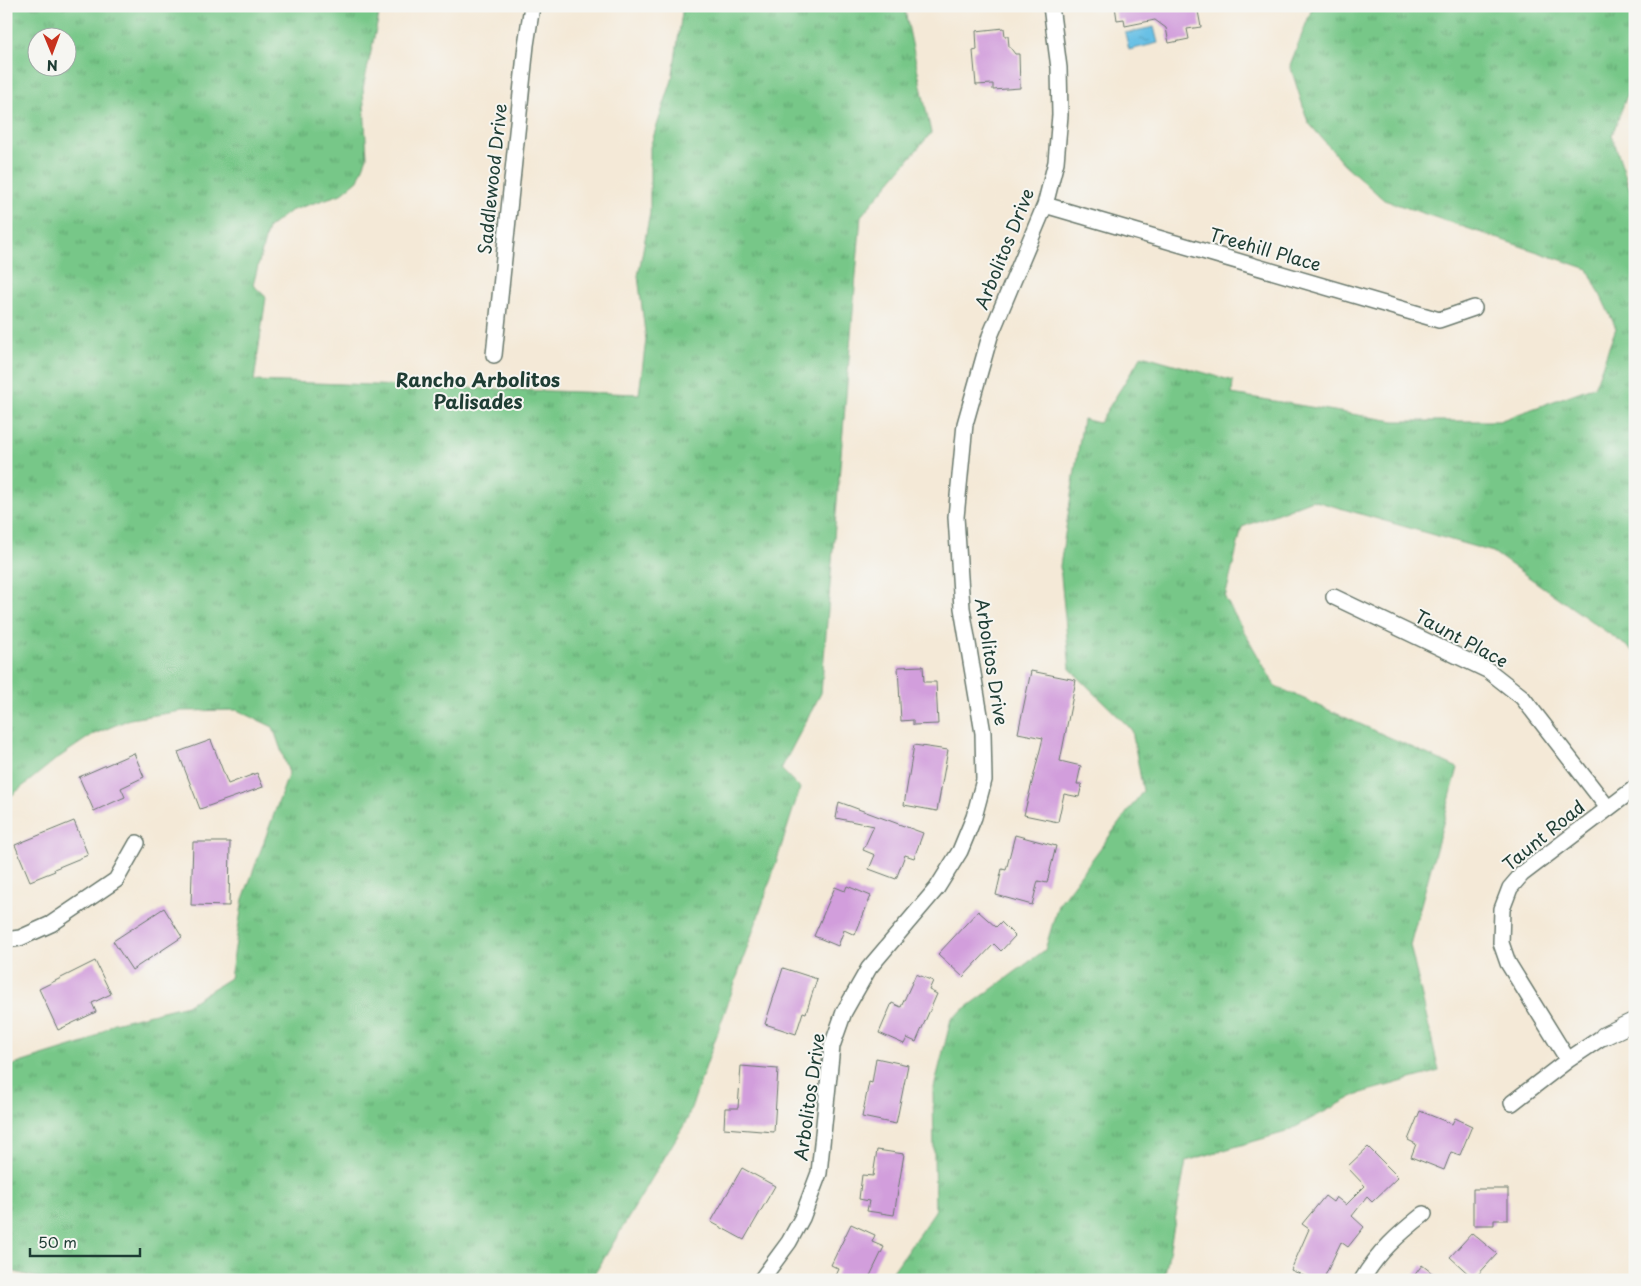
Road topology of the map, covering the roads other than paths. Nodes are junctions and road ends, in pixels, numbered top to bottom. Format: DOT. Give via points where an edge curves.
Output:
graph roads {
  1 [pos="532,6"];
  2 [pos="1051,6"];
  3 [pos="1045,205"];
  4 [pos="1474,308"];
  5 [pos="494,355"];
  6 [pos="1334,597"];
  7 [pos="1635,788"];
  8 [pos="1608,808"];
  9 [pos="137,843"];
  10 [pos="6,940"];
  11 [pos="1635,1020"];
  12 [pos="1604,1036"];
  13 [pos="1568,1060"];
  14 [pos="1512,1102"];
  15 [pos="1424,1214"];
  16 [pos="760,1280"];
  17 [pos="1362,1280"];
  1 -- 5 [label="street, Saddlewood Drive"];
  2 -- 3 [label="street, Arbolitos Drive" via="1059,68 1060,115 1056,162"];
  3 -- 4 [label="street, Treehill Place" via="1439,320"];
  3 -- 16 [label="street, Arbolitos Drive" via="990,336 964,433 956,517 962,608 983,733 984,780 960,851 937,888 869,968 844,1012 832,1046 819,1173 802,1218"];
  6 -- 8 [label="street, Taunt Place" via="1489,671 1522,697"];
  7 -- 8 [label="street, Taunt Road"];
  8 -- 13 [label="street, Taunt Road" via="1522,874 1510,888 1502,909 1501,943 1508,962"];
  9 -- 10 [label="street" via="116,880 51,924 20,938"];
  11 -- 12 [label="street"];
  12 -- 13 [label="street"];
  13 -- 14 [label="street"];
  15 -- 17 [label="street" via="1381,1252"];
}
